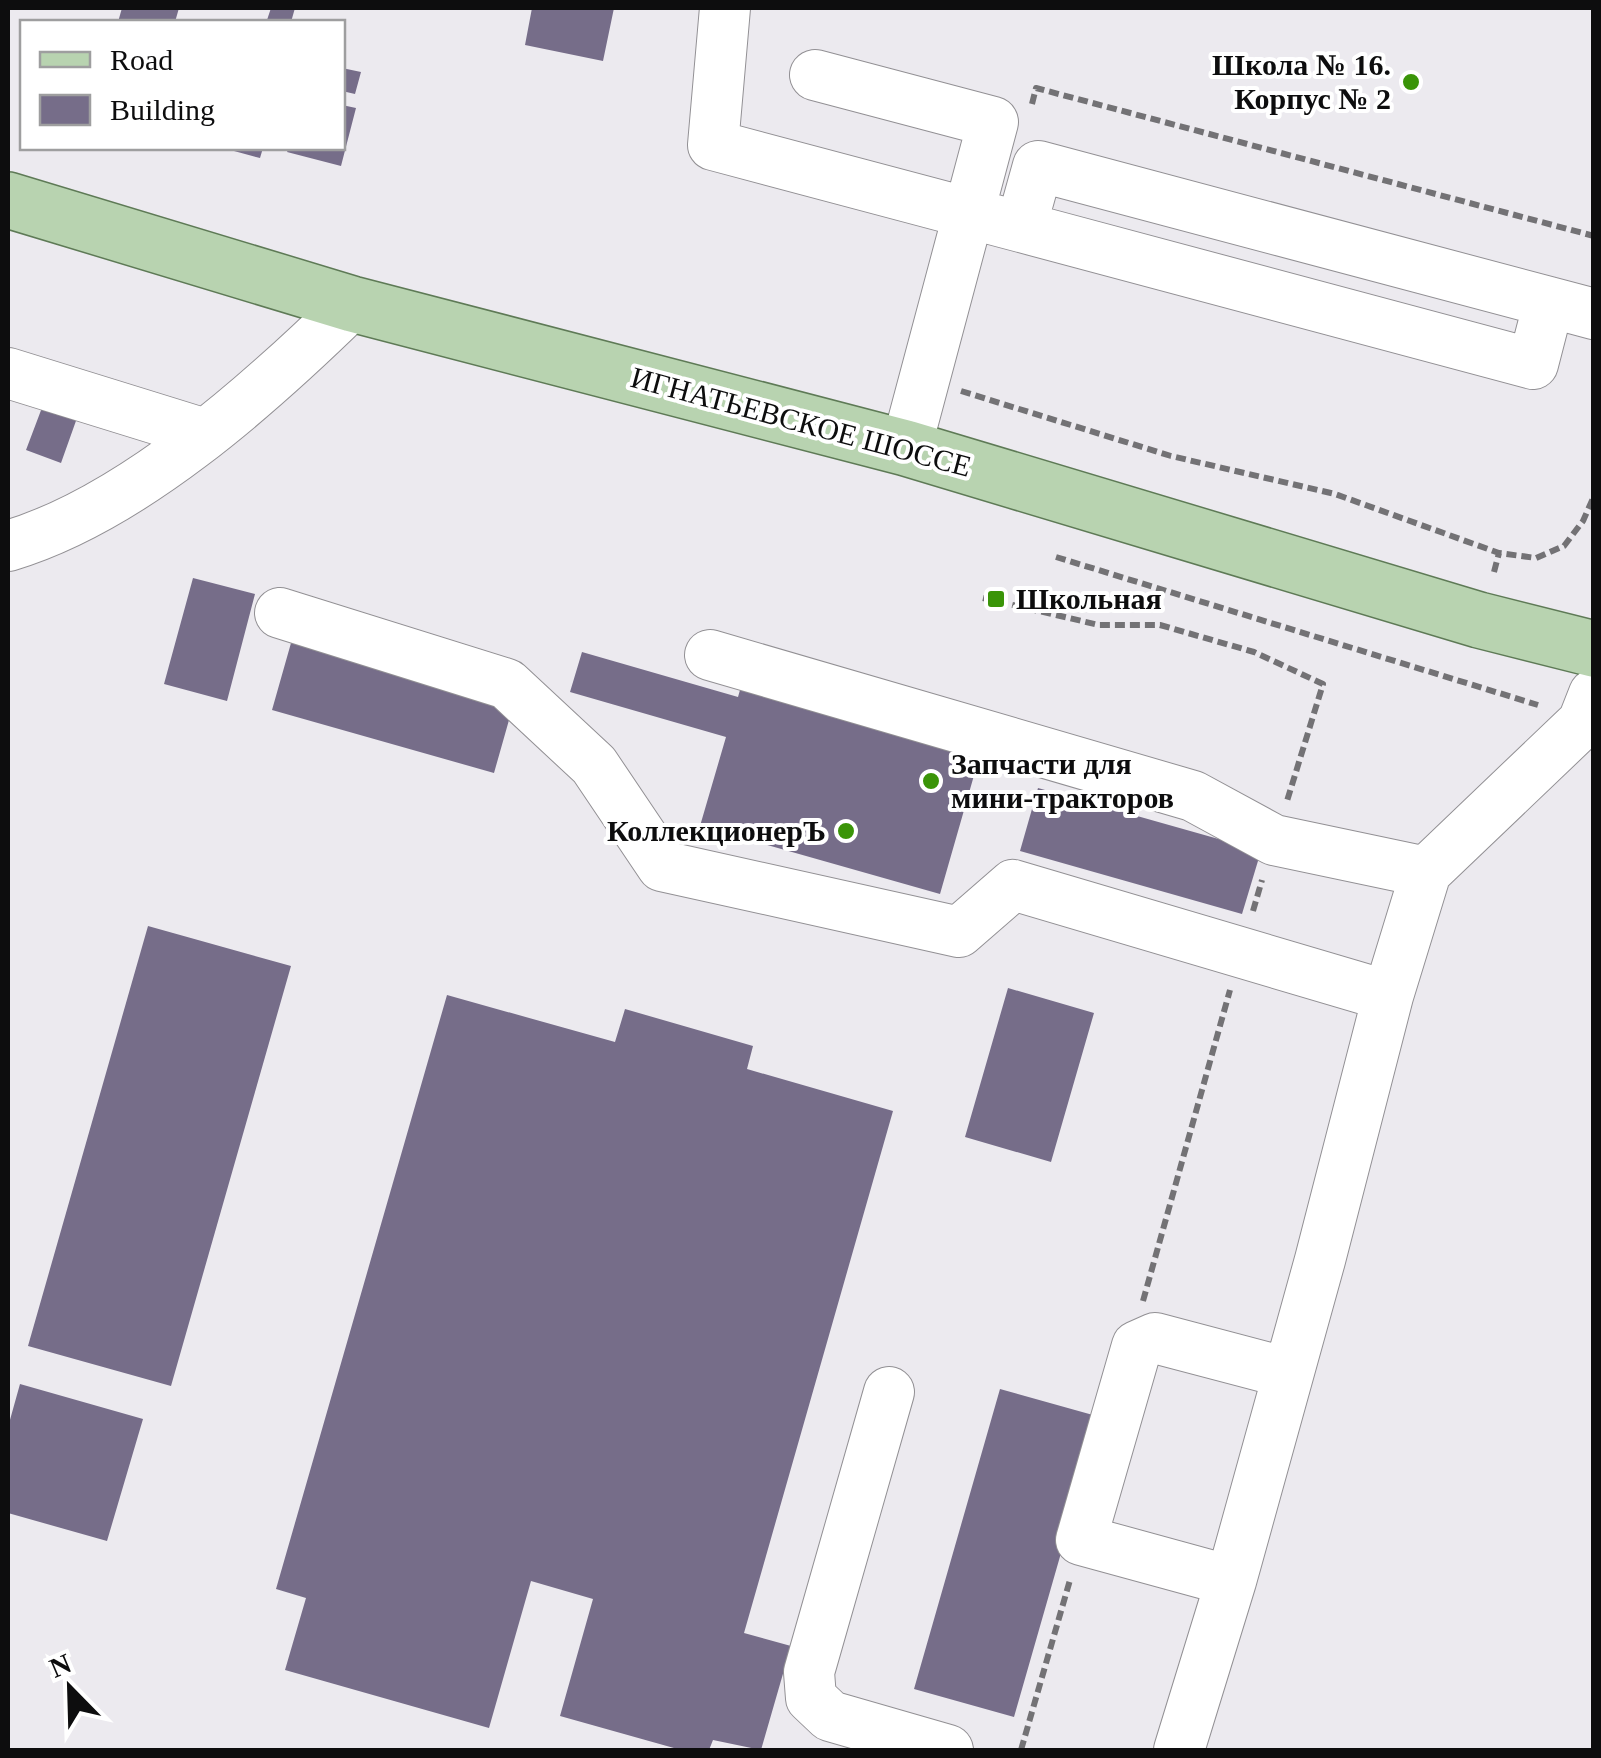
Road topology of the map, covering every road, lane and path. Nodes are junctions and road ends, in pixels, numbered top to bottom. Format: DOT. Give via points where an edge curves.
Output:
graph roads {
  1 [pos="725,8"];
  2 [pos="815,75"];
  3 [pos="8,200"];
  4 [pos="969,213"];
  5 [pos="352,304"];
  6 [pos="1571,308"];
  7 [pos="8,373"];
  8 [pos="924,380"];
  9 [pos="204,434"];
  10 [pos="906,448"];
  11 [pos="1594,496"];
  12 [pos="8,546"];
  13 [pos="1499,554"];
  14 [pos="1056,556"];
  15 [pos="1494,572"];
  16 [pos="983,598"];
  17 [pos="280,613"];
  18 [pos="1594,649"];
  19 [pos="710,656"];
  20 [pos="1466,663"];
  21 [pos="1461,681"];
  22 [pos="1588,708"];
  23 [pos="1274,840"];
  24 [pos="1426,872"];
  25 [pos="1240,954"];
  26 [pos="1388,996"];
  27 [pos="1136,1346"];
  28 [pos="1288,1373"];
  29 [pos="888,1392"];
  30 [pos="1081,1540"];
  31 [pos="1231,1581"];
  32 [pos="948,1750"];
  33 [pos="1021,1750"];
  34 [pos="1179,1750"];
  1 -- 4 [label="street" via="713,144"];
  2 -- 4 [label="street" via="993,122"];
  3 -- 5 [label="main road, ИГНАТЬЕВСКОЕ ШОССЕ"];
  4 -- 6 [label="street" via="1021,227 1038,166"];
  4 -- 8 [label="street"];
  5 -- 9 [label="street" via="280,374"];
  5 -- 10 [label="main road, ИГНАТЬЕВСКОЕ ШОССЕ"];
  7 -- 9 [label="street"];
  8 -- 10 [label="street"];
  8 -- 13 [label="path" via="1172,456 1335,494"];
  9 -- 12 [label="street" via="108,502"];
  10 -- 18 [label="main road, ИГНАТЬЕВСКОЕ ШОССЕ"];
  11 -- 13 [label="path" via="1564,546 1536,558"];
  13 -- 15 [label="path"];
  14 -- 21 [label="path"];
  16 -- 23 [label="path" via="1099,625 1160,625 1254,652 1324,684"];
  17 -- 25 [label="street" via="507,684 594,765 662,866 959,932 1014,885"];
  19 -- 23 [label="street" via="1193,796"];
  20 -- 21 [label="path"];
  21 -- 22 [label="path"];
  22 -- 24 [label="street"];
  23 -- 24 [label="street"];
  23 -- 25 [label="path"];
  24 -- 26 [label="street"];
  25 -- 26 [label="street"];
  25 -- 27 [label="path" via="1139,1313"];
  26 -- 28 [label="street"];
  27 -- 28 [label="street" via="1155,1338"];
  27 -- 30 [label="street"];
  28 -- 31 [label="street"];
  29 -- 32 [label="street" via="809,1672 812,1698 830,1716"];
  30 -- 31 [label="street"];
  30 -- 33 [label="path"];
  31 -- 34 [label="street"];
}
